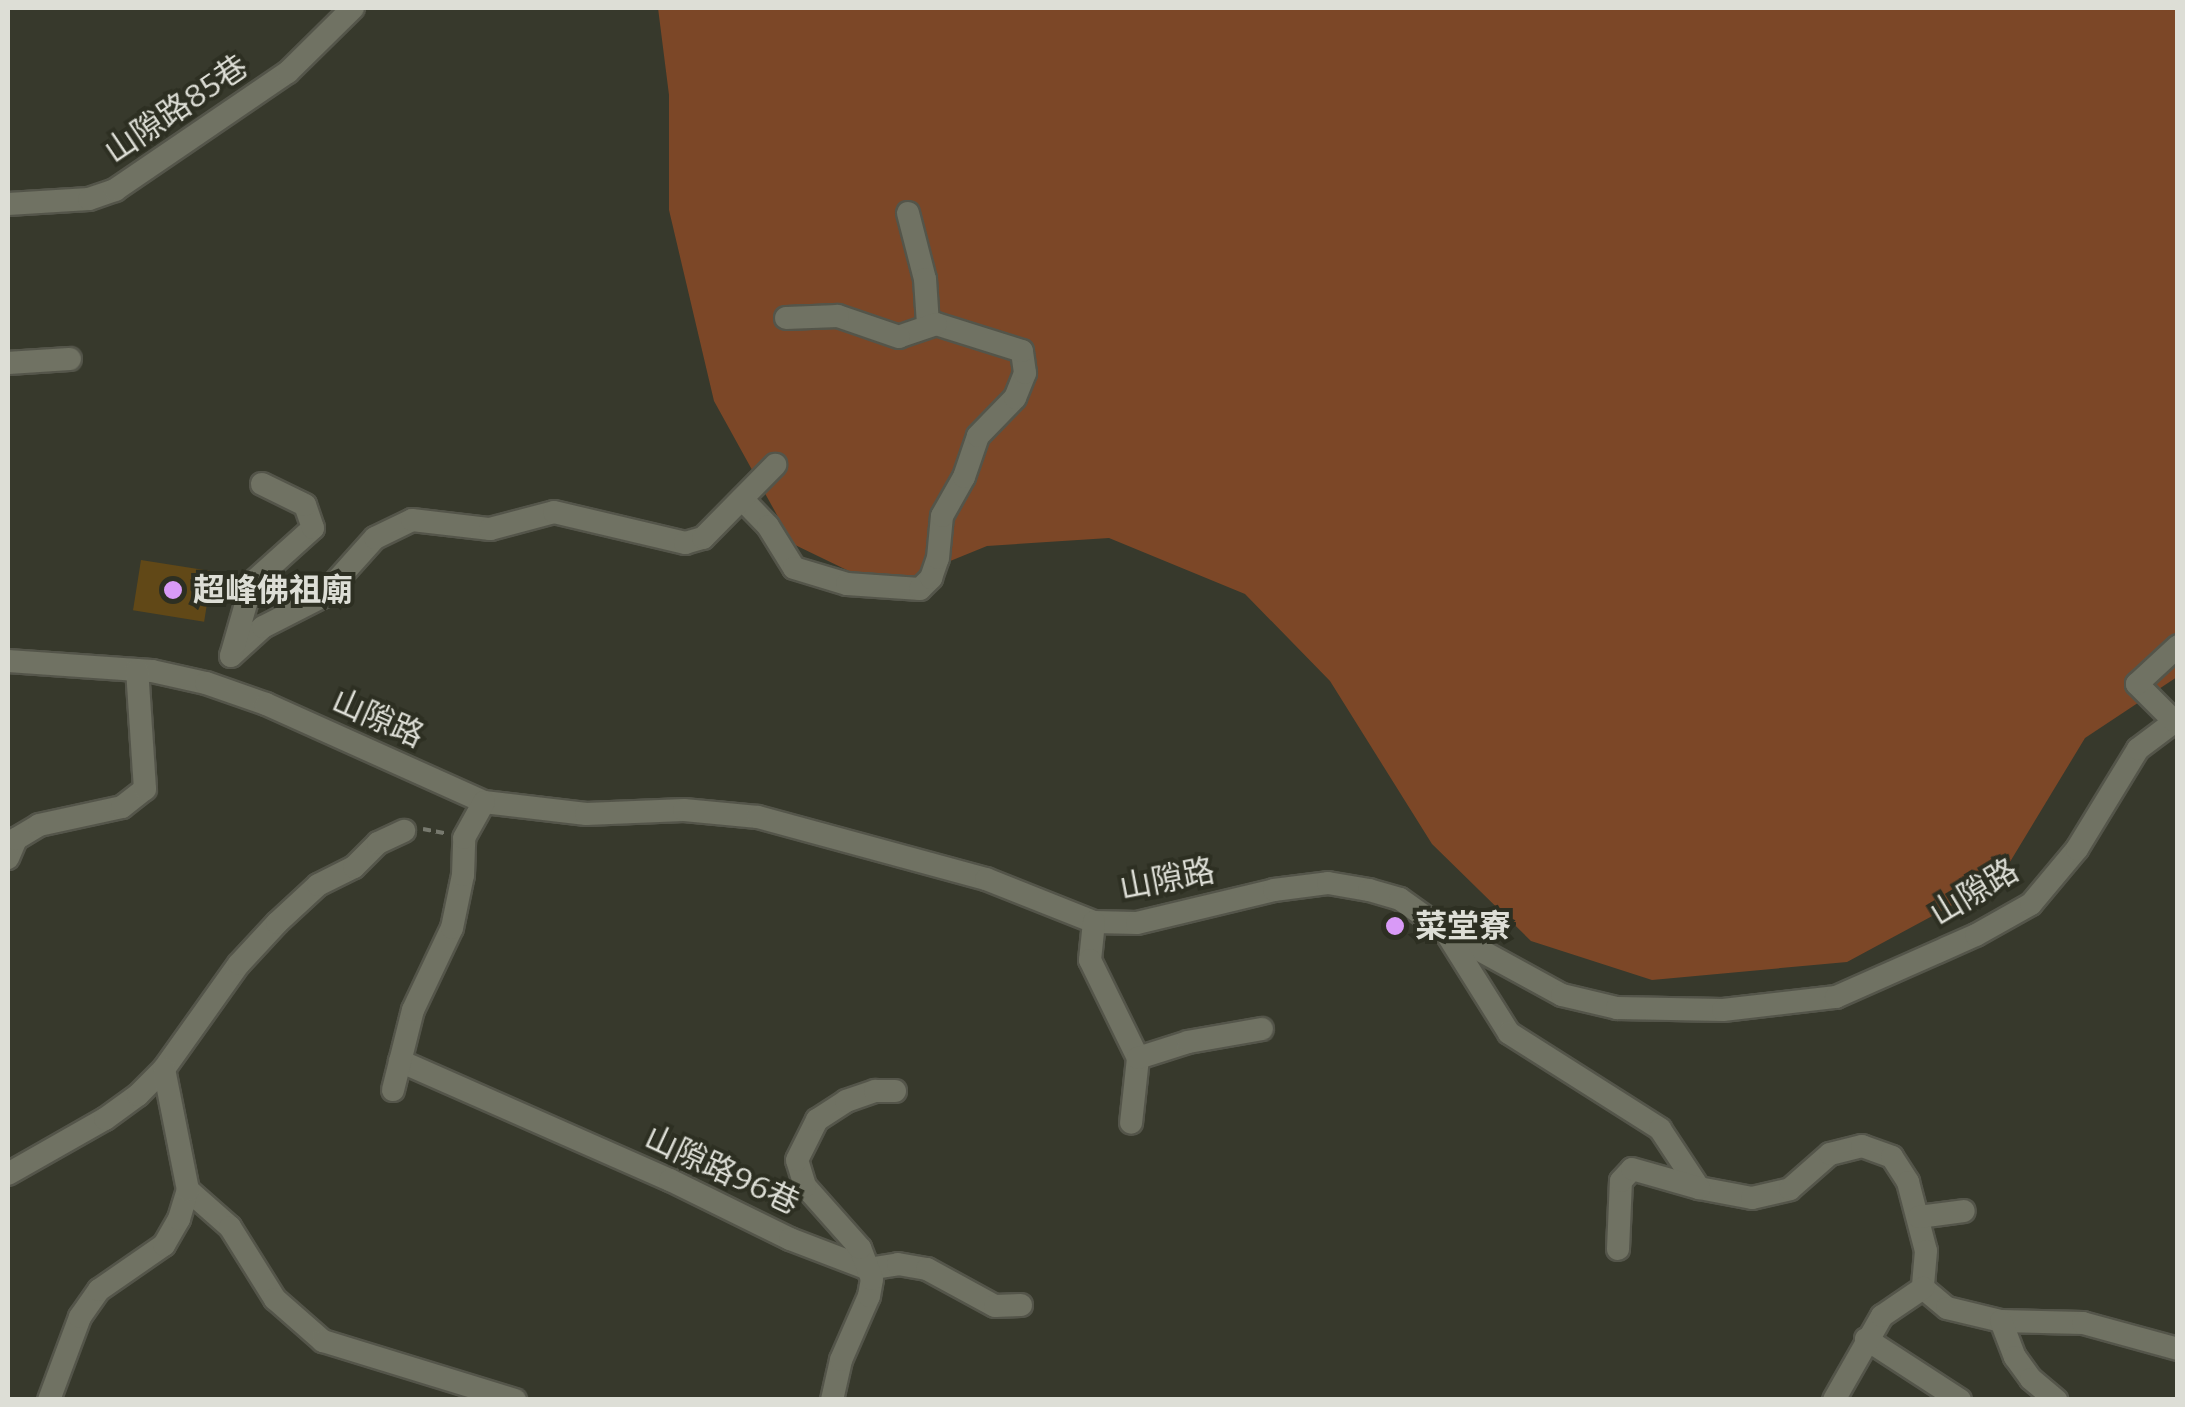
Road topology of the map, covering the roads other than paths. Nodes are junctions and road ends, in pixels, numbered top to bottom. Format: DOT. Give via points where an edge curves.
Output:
graph roads {
  1 [pos="353,8"];
  2 [pos="8,204"];
  3 [pos="908,213"];
  4 [pos="786,318"];
  5 [pos="928,324"];
  6 [pos="70,359"];
  7 [pos="8,363"];
  8 [pos="775,466"];
  9 [pos="262,484"];
  10 [pos="742,499"];
  11 [pos="2178,646"];
  12 [pos="231,656"];
  13 [pos="8,662"];
  14 [pos="136,670"];
  15 [pos="222,688"];
  16 [pos="2176,720"];
  17 [pos="484,802"];
  18 [pos="404,831"];
  19 [pos="8,858"];
  20 [pos="1094,922"];
  21 [pos="1445,931"];
  22 [pos="1262,1029"];
  23 [pos="1138,1058"];
  24 [pos="400,1061"];
  25 [pos="164,1069"];
  26 [pos="393,1090"];
  27 [pos="895,1091"];
  28 [pos="1132,1123"];
  29 [pos="8,1174"];
  30 [pos="1699,1188"];
  31 [pos="188,1190"];
  32 [pos="1964,1211"];
  33 [pos="1919,1217"];
  34 [pos="1618,1249"];
  35 [pos="868,1268"];
  36 [pos="1923,1288"];
  37 [pos="1021,1305"];
  38 [pos="2001,1321"];
  39 [pos="1866,1339"];
  40 [pos="2178,1349"];
  41 [pos="49,1400"];
  42 [pos="515,1400"];
  43 [pos="832,1400"];
  44 [pos="1834,1400"];
  45 [pos="1960,1400"];
  46 [pos="2056,1400"];
  1 -- 2 [label="street, 山隙路85巷" via="288,72 106,195"];
  3 -- 5 [label="street" via="925,279"];
  4 -- 5 [label="street" via="838,316 899,337"];
  5 -- 10 [label="street" via="1022,351 1026,373 1015,398 978,436 942,516 931,578 920,589 847,584 794,568"];
  6 -- 7 [label="street"];
  8 -- 10 [label="street"];
  9 -- 12 [label="street" via="305,505 313,528 252,584"];
  10 -- 12 [label="street" via="703,538 685,543 554,512 490,529 412,520 375,538 322,597 264,627"];
  11 -- 16 [label="street" via="2137,684"];
  12 -- 15 [label="street"];
  13 -- 14 [label="street, 山隙路"];
  14 -- 15 [label="street, 山隙路"];
  14 -- 19 [label="street" via="145,789 122,808 39,825 16,840"];
  15 -- 17 [label="street, 山隙路"];
  16 -- 21 [label="street, 山隙路" via="2138,749 2078,849 2031,904 1836,996 1723,1010 1617,1008 1562,994"];
  17 -- 20 [label="street, 山隙路" via="586,814 684,810 758,817 986,879"];
  17 -- 24 [label="street" via="464,838 452,928 423,986"];
  18 -- 25 [label="street" via="318,885 277,923"];
  20 -- 21 [label="street, 山隙路" via="1137,922 1328,883 1400,898"];
  20 -- 23 [label="street" via="1090,960"];
  21 -- 30 [label="street" via="1508,1033 1660,1130"];
  22 -- 23 [label="street"];
  23 -- 28 [label="street"];
  24 -- 26 [label="street"];
  24 -- 35 [label="street, 山隙路96巷" via="790,1239"];
  25 -- 29 [label="street" via="105,1119"];
  25 -- 31 [label="street"];
  27 -- 35 [label="street" via="846,1101 817,1120 798,1160 805,1186 860,1248"];
  30 -- 33 [label="street" via="1752,1198 1790,1189 1830,1154 1862,1146 1892,1156"];
  30 -- 34 [label="street" via="1632,1170 1621,1181"];
  31 -- 41 [label="street" via="164,1245 98,1290 80,1316"];
  31 -- 42 [label="street" via="230,1226 275,1299 323,1341"];
  32 -- 33 [label="street"];
  33 -- 36 [label="street" via="1926,1251"];
  35 -- 37 [label="street, 山隙路96巷" via="927,1269 995,1306"];
  35 -- 43 [label="street" via="870,1296 840,1360"];
  36 -- 38 [label="street" via="1947,1308"];
  36 -- 39 [label="street" via="1882,1316"];
  38 -- 40 [label="street" via="2083,1323"];
  38 -- 46 [label="street" via="2030,1379"];
  39 -- 44 [label="street"];
  39 -- 45 [label="street"];
}
